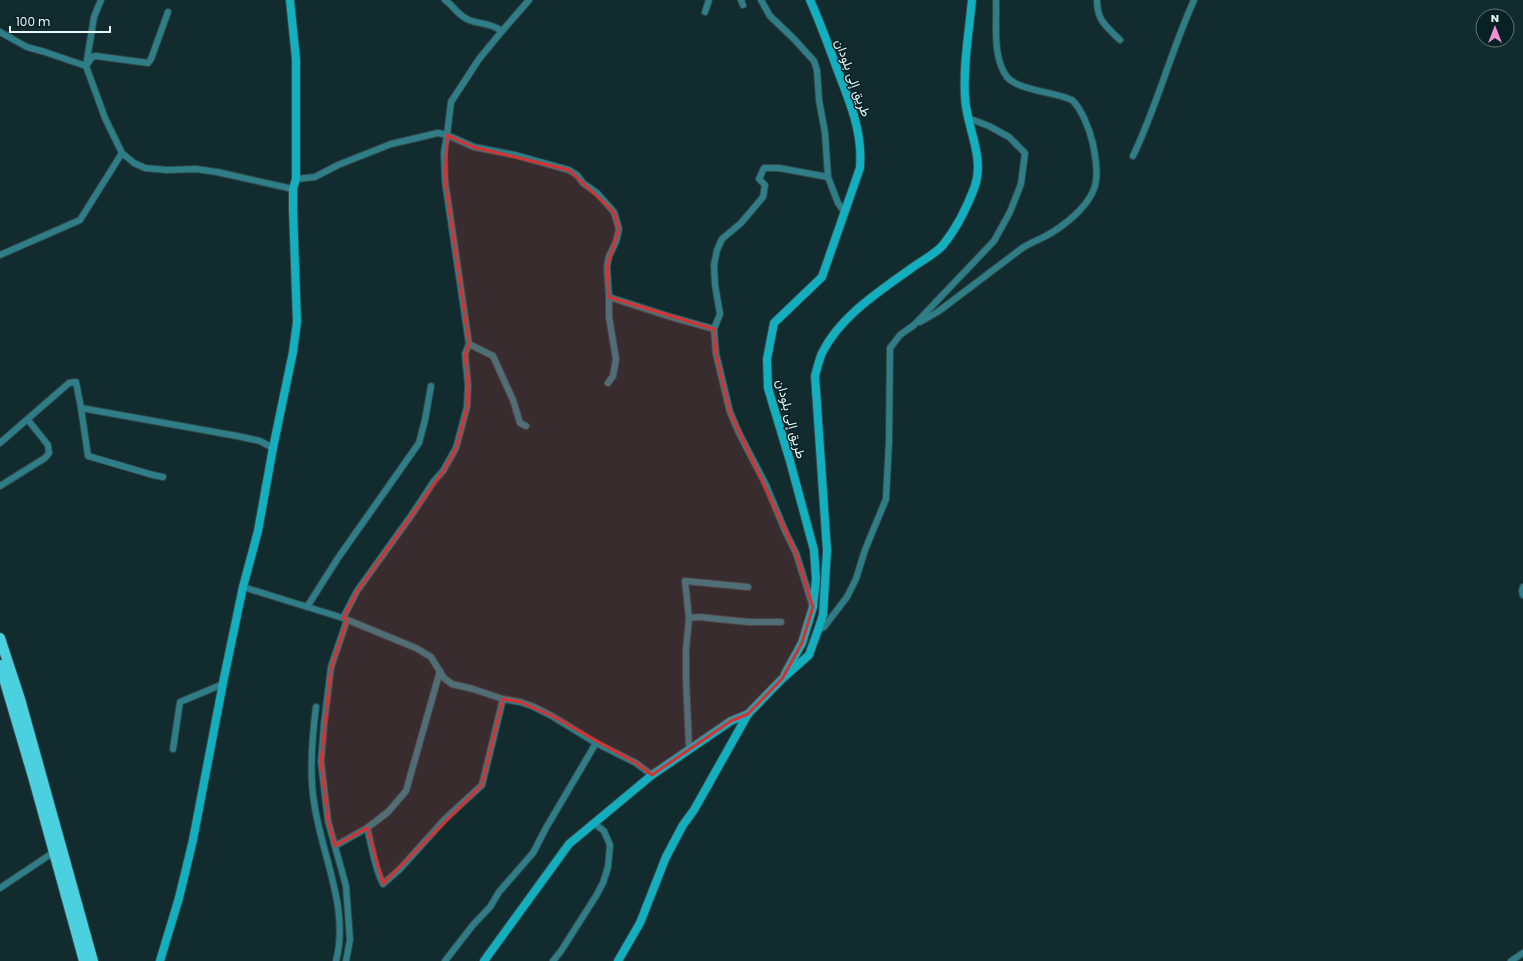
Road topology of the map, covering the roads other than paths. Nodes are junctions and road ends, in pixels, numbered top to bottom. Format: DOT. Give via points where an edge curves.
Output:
graph roads {
  1 [pos="101,0"];
  2 [pos="290,0"];
  3 [pos="445,0"];
  4 [pos="529,0"];
  5 [pos="709,0"];
  6 [pos="761,0"];
  7 [pos="811,0"];
  8 [pos="972,0"];
  9 [pos="996,0"];
  10 [pos="1097,0"];
  11 [pos="1194,0"];
  12 [pos="168,12"];
  13 [pos="705,12"];
  14 [pos="502,31"];
  15 [pos="0,32"];
  16 [pos="1120,40"];
  17 [pos="86,66"];
  18 [pos="968,118"];
  19 [pos="447,135"];
  20 [pos="122,153"];
  21 [pos="1133,156"];
  22 [pos="828,177"];
  23 [pos="296,179"];
  24 [pos="293,188"];
  25 [pos="844,212"];
  26 [pos="0,255"];
  27 [pos="609,296"];
  28 [pos="914,325"];
  29 [pos="714,329"];
  30 [pos="469,344"];
  31 [pos="608,383"];
  32 [pos="431,386"];
  33 [pos="81,408"];
  34 [pos="28,420"];
  35 [pos="526,426"];
  36 [pos="0,443"];
  37 [pos="273,448"];
  38 [pos="163,477"];
  39 [pos="0,486"];
  40 [pos="1523,586"];
  41 [pos="243,587"];
  42 [pos="748,587"];
  43 [pos="1523,595"];
  44 [pos="307,607"];
  45 [pos="813,607"];
  46 [pos="689,618"];
  47 [pos="345,619"];
  48 [pos="781,622"];
  49 [pos="818,630"];
  50 [pos="0,638"];
  51 [pos="0,665"];
  52 [pos="440,671"];
  53 [pos="782,679"];
  54 [pos="223,684"];
  55 [pos="503,699"];
  56 [pos="316,707"];
  57 [pos="748,714"];
  58 [pos="596,743"];
  59 [pos="689,748"];
  60 [pos="172,749"];
  61 [pos="652,775"];
  62 [pos="595,824"];
  63 [pos="367,828"];
  64 [pos="335,846"];
  65 [pos="54,852"];
  66 [pos="0,888"];
  67 [pos="1523,953"];
  68 [pos="619,959"];
  69 [pos="84,961"];
  70 [pos="93,961"];
  71 [pos="160,961"];
  72 [pos="336,961"];
  73 [pos="346,961"];
  74 [pos="445,961"];
  75 [pos="484,961"];
  76 [pos="553,961"];
  77 [pos="1511,961"];
  1 -- 17 [label="street" via="94,17"];
  2 -- 23 [label="main road" via="296,59"];
  3 -- 14 [label="street" via="458,14 470,20 494,25"];
  4 -- 14 [label="street"];
  5 -- 13 [label="street"];
  6 -- 22 [label="street" via="770,16 814,61 825,133"];
  7 -- 25 [label="main road, طريق إلى بلودان" via="858,128 860,168"];
  8 -- 18 [label="main road" via="964,81"];
  9 -- 28 [label="street" via="997,53 1008,77 1016,83 1072,100 1091,136 1096,158 1096,181 1090,196 1071,219 1020,249 939,312"];
  10 -- 16 [label="street" via="1100,20"];
  11 -- 21 [label="street"];
  12 -- 17 [label="street" via="148,63 96,56 92,57"];
  14 -- 19 [label="street" via="479,59 451,102"];
  15 -- 17 [label="street" via="26,47"];
  17 -- 20 [label="street" via="105,118"];
  18 -- 28 [label="street" via="1009,136 1025,153 1021,184 1010,212 994,241"];
  18 -- 49 [label="main road" via="977,152 975,185 943,246 857,310 835,333 822,354 815,376 827,550 823,615"];
  19 -- 23 [label="street" via="438,133 391,144 344,162 315,177"];
  19 -- 27 [label="street" via="474,147 569,170 597,193 614,212 619,229 607,266"];
  19 -- 30 [label="street" via="444,153 445,181"];
  20 -- 24 [label="street" via="145,168 196,169"];
  20 -- 26 [label="street" via="80,220"];
  22 -- 25 [label="street"];
  22 -- 29 [label="street" via="764,168 759,179 765,185 763,197 741,223 722,239 716,250 714,285 720,314"];
  23 -- 24 [label="main road"];
  24 -- 37 [label="main road" via="297,322"];
  25 -- 45 [label="main road, طريق إلى بلودان" via="822,277 774,323 767,359 768,388 814,550 816,579"];
  27 -- 29 [label="street"];
  27 -- 31 [label="street" via="616,359 613,376"];
  28 -- 49 [label="street" via="900,335 890,348 886,499 847,597 824,627"];
  29 -- 45 [label="street" via="716,354 730,412 796,553"];
  30 -- 35 [label="street" via="493,356 520,423"];
  30 -- 47 [label="street" via="465,354 468,385 466,407 456,448 443,471 357,591"];
  32 -- 44 [label="street" via="419,443 338,558"];
  33 -- 34 [label="street" via="76,382 69,382"];
  33 -- 37 [label="street" via="237,436 260,441"];
  33 -- 38 [label="street" via="88,456"];
  34 -- 36 [label="street"];
  34 -- 39 [label="street" via="48,445 49,453"];
  37 -- 41 [label="main road" via="258,531"];
  40 -- 43 [label="street"];
  41 -- 44 [label="street"];
  41 -- 54 [label="main road"];
  42 -- 46 [label="street" via="685,581"];
  44 -- 47 [label="street"];
  45 -- 53 [label="main road, طريق إلى بلودان" via="802,643"];
  46 -- 48 [label="street"];
  46 -- 59 [label="street" via="686,678"];
  47 -- 52 [label="street" via="416,648 431,658"];
  47 -- 64 [label="street" via="331,667 321,762 328,821"];
  49 -- 53 [label="main road" via="809,655"];
  50 -- 70 [label="main road" via="20,699"];
  51 -- 65 [label="main road"];
  52 -- 55 [label="street" via="452,684"];
  52 -- 63 [label="street" via="406,791 388,812"];
  53 -- 57 [label="main road"];
  54 -- 60 [label="street" via="180,702"];
  54 -- 71 [label="main road" via="188,867"];
  55 -- 58 [label="street" via="532,706"];
  55 -- 63 [label="street" via="482,786 445,819 383,884 377,872"];
  56 -- 72 [label="street" via="312,736 314,802 336,893 340,923"];
  57 -- 59 [label="main road" via="731,721"];
  57 -- 68 [label="main road" via="683,825 640,923"];
  58 -- 61 [label="street" via="636,763"];
  58 -- 74 [label="street" via="533,853"];
  59 -- 61 [label="main road"];
  61 -- 62 [label="main road"];
  62 -- 75 [label="main road" via="569,844"];
  62 -- 76 [label="street" via="604,831 610,845 608,867 596,896"];
  63 -- 64 [label="street"];
  64 -- 73 [label="street" via="346,886 349,917 350,940"];
  65 -- 66 [label="street"];
  65 -- 69 [label="main road"];
  67 -- 77 [label="street"];
}
